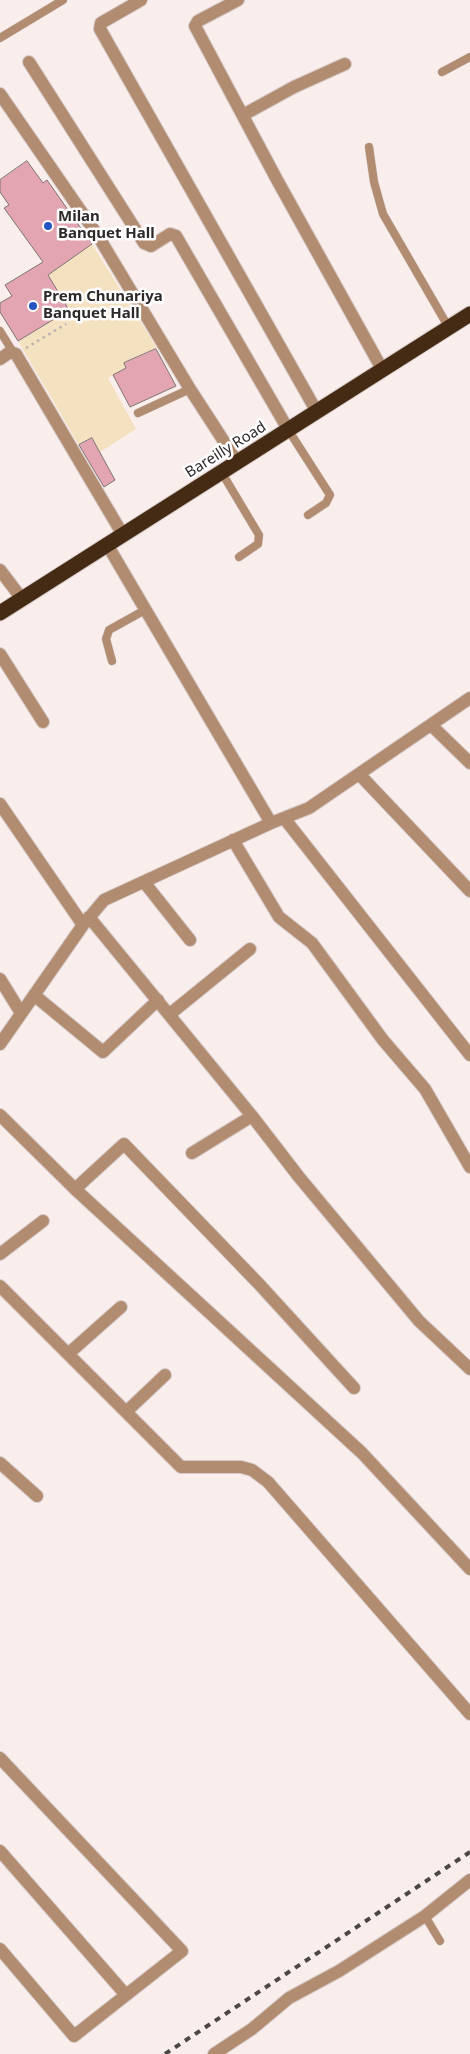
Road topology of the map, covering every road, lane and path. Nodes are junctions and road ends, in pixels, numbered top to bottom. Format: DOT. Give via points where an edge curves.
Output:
graph roads {
  1 [pos="63,0"];
  2 [pos="141,0"];
  3 [pos="238,0"];
  4 [pos="0,38"];
  5 [pos="470,57"];
  6 [pos="29,62"];
  7 [pos="345,64"];
  8 [pos="442,72"];
  9 [pos="0,94"];
  10 [pos="243,115"];
  11 [pos="369,147"];
  12 [pos="470,314"];
  13 [pos="66,324"];
  14 [pos="449,328"];
  15 [pos="0,331"];
  16 [pos="15,353"];
  17 [pos="0,359"];
  18 [pos="382,369"];
  19 [pos="190,390"];
  20 [pos="138,412"];
  21 [pos="317,412"];
  22 [pos="288,431"];
  23 [pos="238,463"];
  24 [pos="222,473"];
  25 [pos="308,515"];
  26 [pos="123,535"];
  27 [pos="108,546"];
  28 [pos="239,557"];
  29 [pos="0,570"];
  30 [pos="22,599"];
  31 [pos="145,610"];
  32 [pos="0,613"];
  33 [pos="0,654"];
  34 [pos="112,661"];
  35 [pos="470,698"];
  36 [pos="43,722"];
  37 [pos="432,725"];
  38 [pos="470,763"];
  39 [pos="360,774"];
  40 [pos="0,804"];
  41 [pos="284,818"];
  42 [pos="271,823"];
  43 [pos="233,840"];
  44 [pos="144,882"];
  45 [pos="470,891"];
  46 [pos="86,921"];
  47 [pos="190,940"];
  48 [pos="250,949"];
  49 [pos="0,979"];
  50 [pos="34,995"];
  51 [pos="158,1000"];
  52 [pos="21,1013"];
  53 [pos="170,1014"];
  54 [pos="0,1044"];
  55 [pos="470,1055"];
  56 [pos="0,1114"];
  57 [pos="252,1116"];
  58 [pos="192,1154"];
  59 [pos="470,1167"];
  60 [pos="76,1190"];
  61 [pos="43,1221"];
  62 [pos="0,1254"];
  63 [pos="0,1286"];
  64 [pos="121,1307"];
  65 [pos="68,1354"];
  66 [pos="470,1370"];
  67 [pos="165,1375"];
  68 [pos="354,1388"];
  69 [pos="126,1412"];
  70 [pos="0,1463"];
  71 [pos="37,1496"];
  72 [pos="470,1569"];
  73 [pos="470,1714"];
  74 [pos="0,1758"];
  75 [pos="0,1851"];
  76 [pos="470,1880"];
  77 [pos="425,1916"];
  78 [pos="440,1941"];
  79 [pos="0,1949"];
  80 [pos="126,1995"];
  81 [pos="214,2054"];
  1 -- 4 [label="lane"];
  2 -- 21 [label="street" via="101,23 100,29"];
  3 -- 10 [label="street" via="195,24"];
  5 -- 8 [label="lane"];
  6 -- 22 [label="street" via="144,243 151,246 170,234 176,236"];
  7 -- 10 [label="street"];
  9 -- 19 [label="street" via="98,236"];
  10 -- 18 [label="street"];
  11 -- 14 [label="lane" via="383,214"];
  12 -- 14 [label="highway, Bareilly Road"];
  13 -- 16 [label="path"];
  14 -- 18 [label="highway, Bareilly Road"];
  15 -- 16 [label="lane"];
  16 -- 17 [label="street"];
  16 -- 26 [label="street"];
  18 -- 21 [label="highway, Bareilly Road"];
  19 -- 20 [label="lane"];
  19 -- 23 [label="street"];
  21 -- 22 [label="highway, Bareilly Road"];
  22 -- 23 [label="highway, Bareilly Road"];
  22 -- 25 [label="lane" via="330,496 326,503"];
  23 -- 24 [label="highway, Bareilly Road"];
  24 -- 26 [label="highway, Bareilly Road"];
  24 -- 28 [label="lane" via="259,535 258,544"];
  26 -- 27 [label="highway, Bareilly Road"];
  27 -- 30 [label="highway, Bareilly Road"];
  27 -- 31 [label="street"];
  29 -- 30 [label="street"];
  30 -- 32 [label="highway, Bareilly Road"];
  31 -- 34 [label="lane" via="108,630 106,639"];
  31 -- 42 [label="street"];
  33 -- 36 [label="street"];
  35 -- 37 [label="street"];
  37 -- 38 [label="street"];
  37 -- 39 [label="street"];
  39 -- 41 [label="street" via="309,808"];
  39 -- 45 [label="street"];
  40 -- 46 [label="street"];
  41 -- 42 [label="street"];
  41 -- 55 [label="street"];
  42 -- 43 [label="street"];
  43 -- 44 [label="street"];
  43 -- 59 [label="street" via="279,917 312,943 383,1040 425,1088"];
  44 -- 46 [label="street" via="104,900"];
  44 -- 47 [label="street"];
  46 -- 50 [label="street"];
  46 -- 51 [label="street"];
  48 -- 53 [label="street"];
  49 -- 52 [label="street"];
  50 -- 51 [label="street" via="103,1052"];
  50 -- 52 [label="street"];
  51 -- 53 [label="street"];
  52 -- 54 [label="street"];
  53 -- 57 [label="street"];
  56 -- 60 [label="street"];
  57 -- 58 [label="street"];
  57 -- 66 [label="street" via="419,1321"];
  60 -- 68 [label="street" via="124,1144"];
  60 -- 72 [label="street" via="362,1453"];
  61 -- 62 [label="street"];
  63 -- 65 [label="street"];
  64 -- 65 [label="street"];
  65 -- 69 [label="street"];
  67 -- 69 [label="street"];
  69 -- 73 [label="street" via="182,1467 241,1467 252,1470 268,1482"];
  70 -- 71 [label="street"];
  74 -- 80 [label="street" via="182,1950"];
  75 -- 80 [label="street"];
  76 -- 77 [label="street"];
  77 -- 78 [label="lane"];
  77 -- 81 [label="street" via="339,1971 289,1998 252,2029"];
  79 -- 80 [label="street" via="74,2036"];
}
